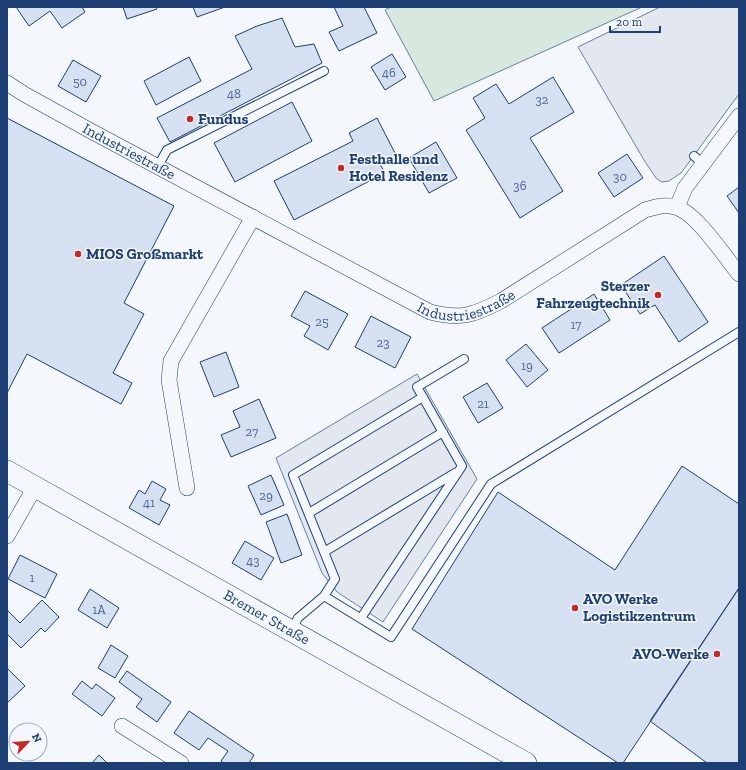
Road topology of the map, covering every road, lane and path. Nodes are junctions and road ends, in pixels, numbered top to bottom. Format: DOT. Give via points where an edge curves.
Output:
graph roads {
  1 [pos="324,71"];
  2 [pos="7,82"];
  3 [pos="739,116"];
  4 [pos="158,166"];
  5 [pos="677,207"];
  6 [pos="253,217"];
  7 [pos="739,274"];
  8 [pos="739,332"];
  9 [pos="464,360"];
  10 [pos="423,397"];
  11 [pos="443,432"];
  12 [pos="7,471"];
  13 [pos="457,472"];
  14 [pos="35,487"];
  15 [pos="187,488"];
  16 [pos="309,513"];
  17 [pos="7,536"];
  18 [pos="324,552"];
  19 [pos="324,596"];
  20 [pos="361,618"];
  21 [pos="291,632"];
  22 [pos="122,726"];
  23 [pos="161,758"];
  24 [pos="181,763"];
  25 [pos="526,763"];
  1 -- 4 [label="lane" via="167,150"];
  2 -- 4 [label="street, Industriestraße" via="37,102"];
  3 -- 5 [label="street" via="698,160"];
  4 -- 6 [label="street, Industriestraße"];
  5 -- 6 [label="street, Industriestraße" via="661,205 645,210 501,301 480,312 462,316 430,312"];
  5 -- 7 [label="street" via="689,213 699,223"];
  6 -- 15 [label="street" via="171,361 169,380"];
  8 -- 20 [label="lane" via="491,484 391,637"];
  9 -- 10 [label="lane" via="417,387"];
  10 -- 11 [label="lane"];
  10 -- 16 [label="lane" via="294,475"];
  11 -- 13 [label="lane" via="462,466"];
  11 -- 16 [label="lane"];
  12 -- 14 [label="street, Bremer Straße"];
  13 -- 18 [label="lane"];
  13 -- 20 [label="lane"];
  14 -- 17 [label="street"];
  14 -- 21 [label="street, Bremer Straße"];
  16 -- 18 [label="lane"];
  18 -- 19 [label="lane" via="335,579"];
  19 -- 20 [label="lane"];
  19 -- 21 [label="lane" via="298,618"];
  21 -- 25 [label="street, Bremer Straße"];
  22 -- 23 [label="street"];
  23 -- 24 [label="street"];
}
